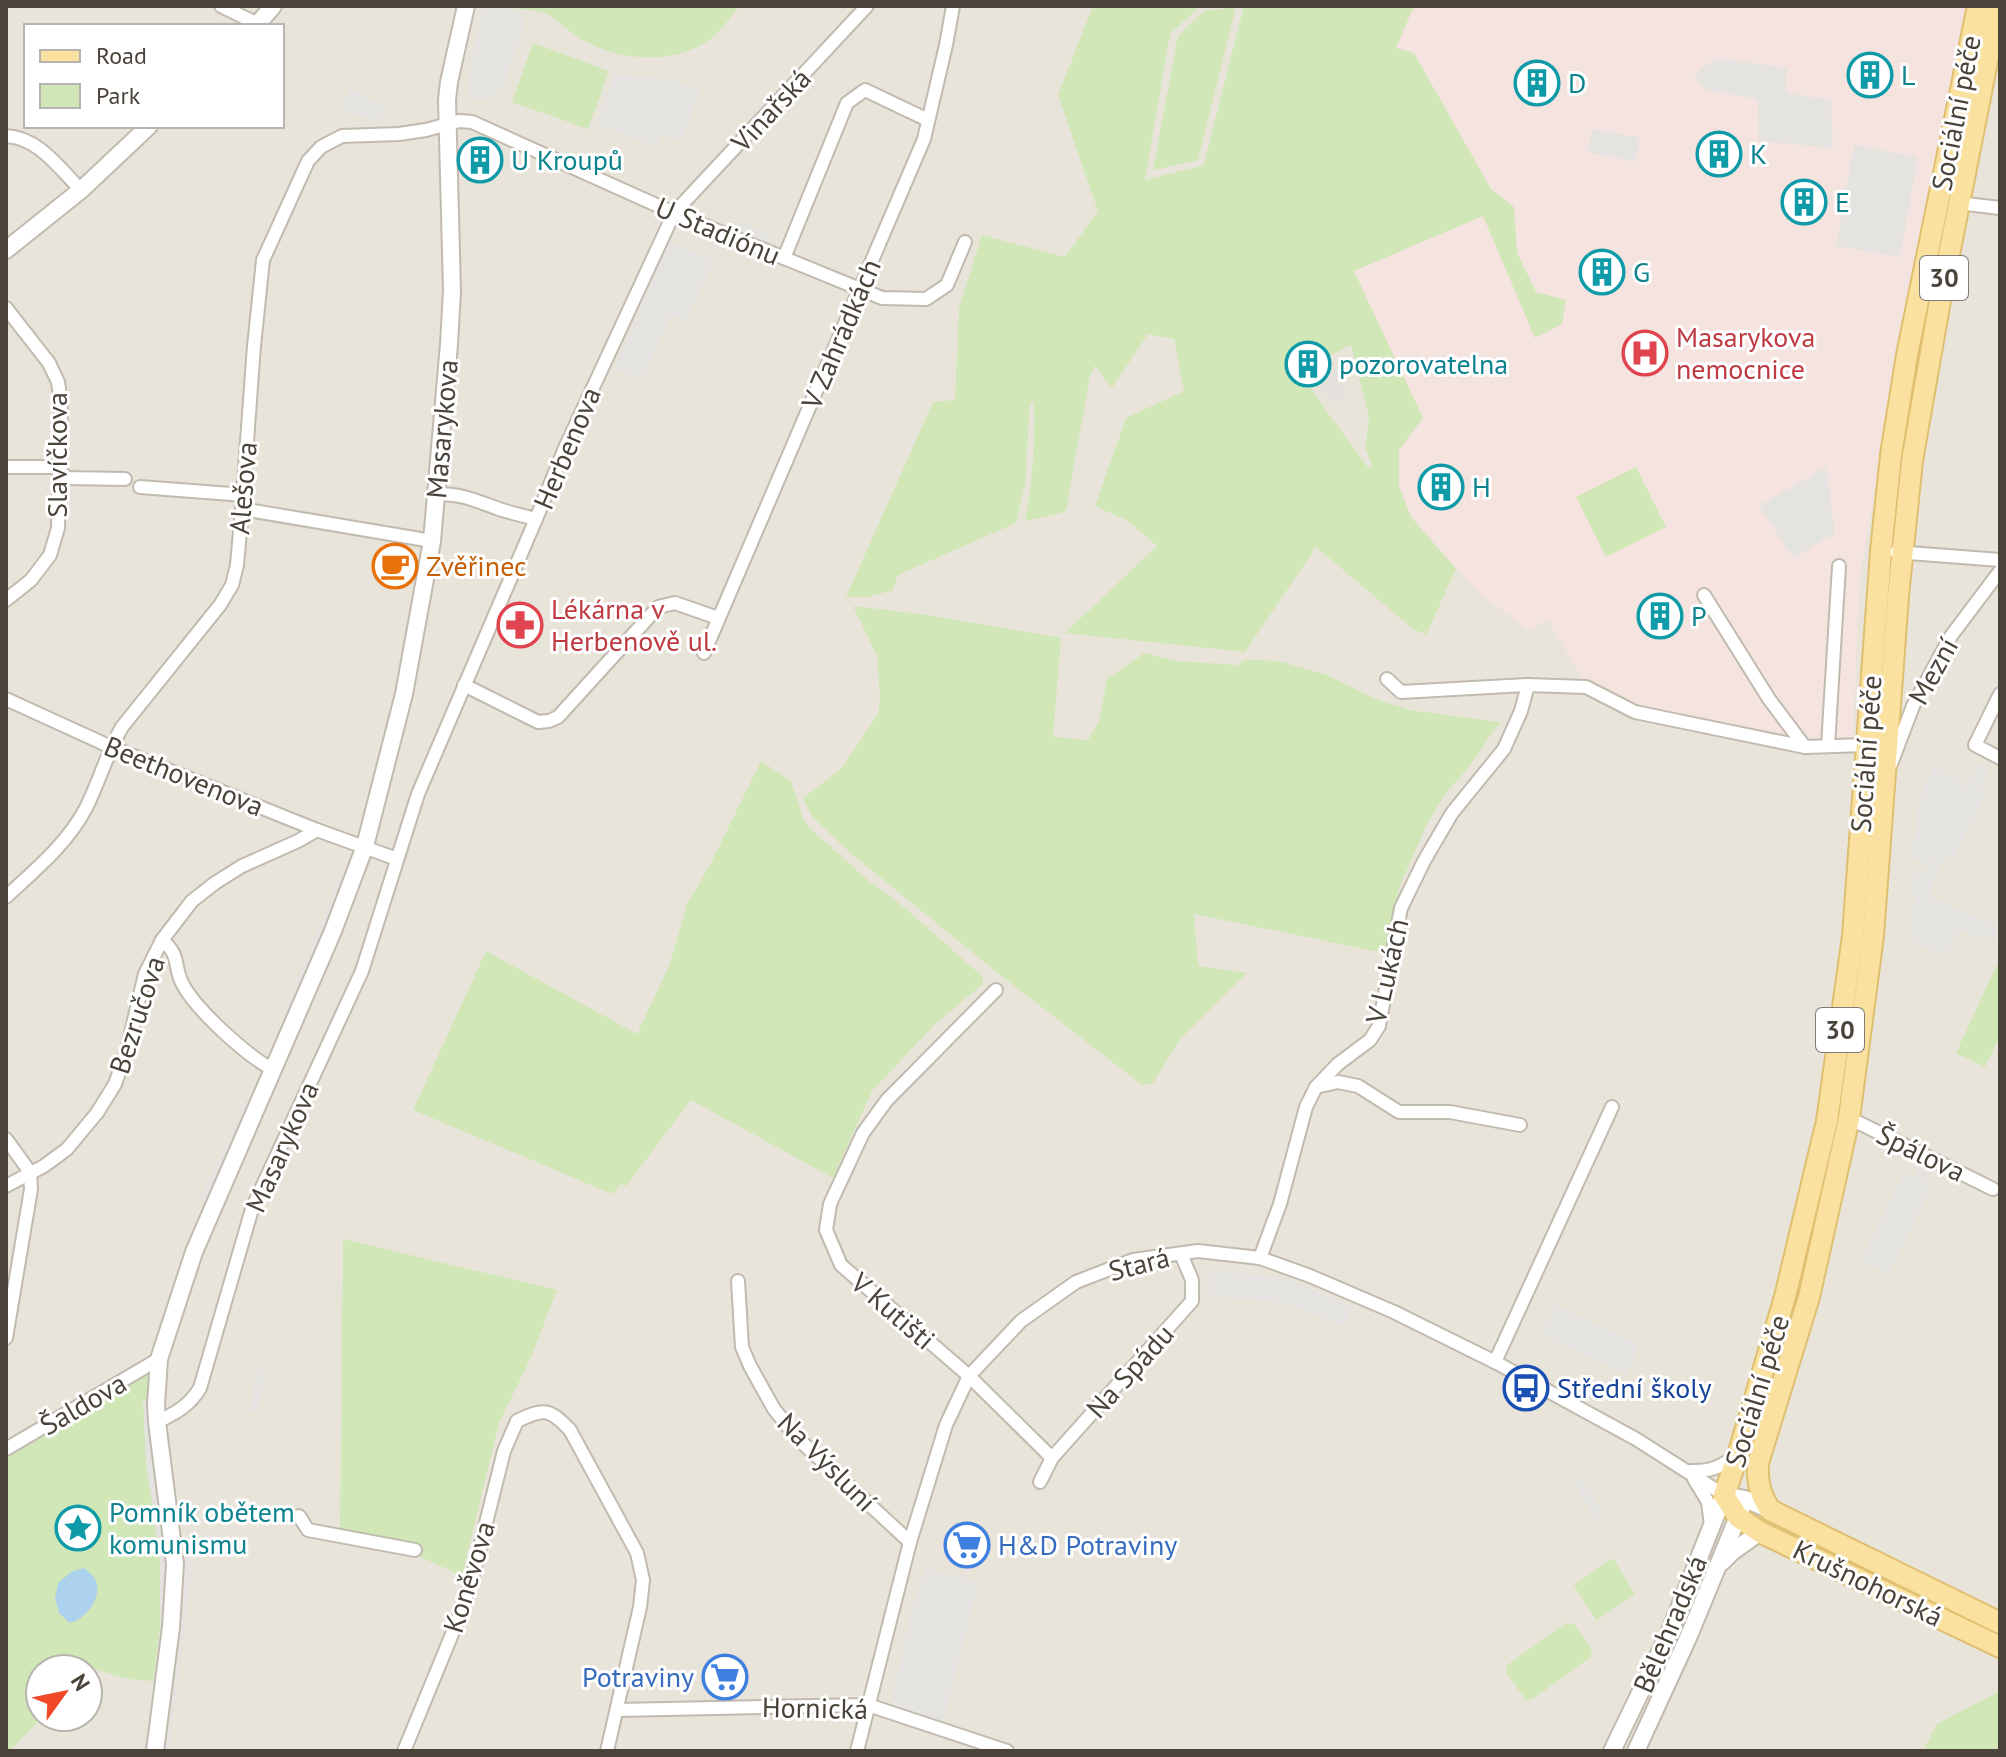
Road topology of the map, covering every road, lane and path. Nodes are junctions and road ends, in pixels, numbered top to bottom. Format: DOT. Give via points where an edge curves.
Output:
graph roads {
  1 [pos="221,6"];
  2 [pos="273,6"];
  3 [pos="466,6"];
  4 [pos="867,6"];
  5 [pos="953,6"];
  6 [pos="1978,6"];
  7 [pos="1998,6"];
  8 [pos="255,24"];
  9 [pos="258,24"];
  10 [pos="1996,34"];
  11 [pos="928,120"];
  12 [pos="447,124"];
  13 [pos="147,128"];
  14 [pos="6,136"];
  15 [pos="81,190"];
  16 [pos="1958,203"];
  17 [pos="2000,208"];
  18 [pos="674,213"];
  19 [pos="965,242"];
  20 [pos="6,250"];
  21 [pos="784,258"];
  22 [pos="860,289"];
  23 [pos="6,308"];
  24 [pos="6,467"];
  25 [pos="58,467"];
  26 [pos="125,479"];
  27 [pos="140,487"];
  28 [pos="436,494"];
  29 [pos="244,495"];
  30 [pos="242,509"];
  31 [pos="536,519"];
  32 [pos="432,541"];
  33 [pos="1891,552"];
  34 [pos="2000,560"];
  35 [pos="1839,566"];
  36 [pos="2000,571"];
  37 [pos="1704,595"];
  38 [pos="6,600"];
  39 [pos="718,618"];
  40 [pos="704,653"];
  41 [pos="1387,679"];
  42 [pos="464,685"];
  43 [pos="1528,685"];
  44 [pos="2000,694"];
  45 [pos="6,699"];
  46 [pos="1866,745"];
  47 [pos="1828,746"];
  48 [pos="111,747"];
  49 [pos="1805,747"];
  50 [pos="2000,758"];
  51 [pos="1884,782"];
  52 [pos="317,830"];
  53 [pos="365,846"];
  54 [pos="397,859"];
  55 [pos="6,897"];
  56 [pos="162,940"];
  57 [pos="996,990"];
  58 [pos="272,1069"];
  59 [pos="1316,1087"];
  60 [pos="1612,1107"];
  61 [pos="1849,1118"];
  62 [pos="1520,1125"];
  63 [pos="6,1139"];
  64 [pos="30,1172"];
  65 [pos="6,1186"];
  66 [pos="1993,1189"];
  67 [pos="1181,1254"];
  68 [pos="1260,1258"];
  69 [pos="738,1281"];
  70 [pos="6,1338"];
  71 [pos="159,1359"];
  72 [pos="1495,1362"];
  73 [pos="969,1376"];
  74 [pos="157,1422"];
  75 [pos="6,1449"];
  76 [pos="1738,1455"];
  77 [pos="1052,1458"];
  78 [pos="1758,1463"];
  79 [pos="1687,1470"];
  80 [pos="1040,1482"];
  81 [pos="1724,1495"];
  82 [pos="1742,1508"];
  83 [pos="1770,1510"];
  84 [pos="299,1516"];
  85 [pos="1712,1527"];
  86 [pos="1760,1532"];
  87 [pos="910,1542"];
  88 [pos="415,1550"];
  89 [pos="1718,1566"];
  90 [pos="2000,1623"];
  91 [pos="2000,1647"];
  92 [pos="868,1705"];
  93 [pos="617,1710"];
  94 [pos="155,1751"];
  95 [pos="404,1751"];
  96 [pos="607,1751"];
  97 [pos="857,1751"];
  98 [pos="1007,1751"];
  99 [pos="1612,1751"];
  100 [pos="1636,1751"];
  1 -- 8 [label="street"];
  2 -- 9 [label="street"];
  3 -- 12 [label="street, Masarykova" via="449,82"];
  4 -- 18 [label="street, Vinařská"];
  5 -- 11 [label="street, V Zahrádkách"];
  6 -- 33 [label="main road, Sociální péče / 30" via="1891,455"];
  7 -- 10 [label="main road, Sociální péče / 30"];
  10 -- 16 [label="main road, Sociální péče / 30"];
  11 -- 21 [label="street" via="865,90 847,103"];
  11 -- 22 [label="street, V Zahrádkách"];
  12 -- 18 [label="street, U Stadiónu" via="472,122"];
  12 -- 28 [label="street, Masarykova" via="452,291"];
  12 -- 29 [label="street, Alešova" via="399,134 342,136 308,161 263,260"];
  13 -- 15 [label="street"];
  14 -- 15 [label="street" via="36,146"];
  15 -- 20 [label="street"];
  16 -- 17 [label="street, Sociální péče"];
  16 -- 33 [label="main road, Sociální péče / 30"];
  18 -- 21 [label="street, U Stadiónu"];
  18 -- 31 [label="street, Herbenova"];
  19 -- 22 [label="street, U Stadiónu" via="947,285 926,299 882,298"];
  21 -- 22 [label="street, U Stadiónu"];
  22 -- 39 [label="street, V Zahrádkách"];
  23 -- 25 [label="street, Slavíčkova" via="58,382"];
  24 -- 25 [label="street"];
  25 -- 26 [label="street" via="66,478"];
  25 -- 38 [label="street, Slavíčkova" via="58,528 50,555"];
  27 -- 29 [label="street"];
  28 -- 31 [label="street" via="470,497"];
  28 -- 32 [label="street, Masarykova"];
  29 -- 30 [label="street, Alešova"];
  30 -- 32 [label="street"];
  30 -- 48 [label="street, Alešova" via="232,585"];
  31 -- 42 [label="street, Herbenova"];
  32 -- 53 [label="street, Masarykova" via="404,694"];
  33 -- 34 [label="street"];
  33 -- 46 [label="main road, Sociální péče / 30"];
  33 -- 51 [label="main road, Sociální péče / 30"];
  35 -- 47 [label="street"];
  36 -- 51 [label="street, Mezní" via="1951,636 1913,706"];
  37 -- 49 [label="street"];
  39 -- 40 [label="street, V Zahrádkách"];
  39 -- 42 [label="street" via="675,603 658,607 549,721 538,722"];
  41 -- 43 [label="street" via="1401,692"];
  42 -- 54 [label="street, Masarykova"];
  43 -- 49 [label="street" via="1586,687 1635,712"];
  43 -- 59 [label="street, V Lukách" via="1504,749 1452,813 1401,908 1379,1026"];
  44 -- 50 [label="street" via="1975,745"];
  45 -- 48 [label="street, Beethovenova"];
  46 -- 47 [label="street"];
  46 -- 76 [label="main road, Sociální péče / 30" via="1853,936 1827,1121 1785,1297"];
  47 -- 49 [label="street"];
  48 -- 52 [label="street, Beethovenova"];
  48 -- 55 [label="street, Alešova" via="70,833"];
  51 -- 61 [label="main road, Sociální péče / 30" via="1873,936"];
  52 -- 53 [label="street, Beethovenova"];
  52 -- 56 [label="street, Bezručova" via="215,883 192,901"];
  53 -- 54 [label="street"];
  53 -- 58 [label="street, Masarykova"];
  54 -- 74 [label="street, Masarykova" via="362,971 252,1209 200,1388 191,1402"];
  56 -- 58 [label="street" via="174,950 181,981 195,1004"];
  56 -- 64 [label="street, Bezručova" via="145,974 115,1084 67,1149"];
  57 -- 73 [label="street, V Kutišti" via="887,1100 863,1133 830,1204 826,1230 841,1265"];
  58 -- 71 [label="street, Masarykova" via="194,1252"];
  59 -- 62 [label="street" via="1338,1082 1358,1086 1399,1112 1450,1112"];
  59 -- 68 [label="street, V Lukách"];
  60 -- 72 [label="street"];
  61 -- 66 [label="street, Špálova"];
  61 -- 78 [label="main road, Sociální péče / 30" via="1809,1297"];
  63 -- 64 [label="street"];
  64 -- 65 [label="street, Bezručova"];
  64 -- 70 [label="street"];
  67 -- 68 [label="street, Stará"];
  67 -- 73 [label="street, Stará" via="1133,1260 1076,1282 1021,1321"];
  67 -- 77 [label="street, Na Spádu" via="1192,1280 1192,1301"];
  68 -- 72 [label="street, Stará" via="1394,1312"];
  69 -- 87 [label="street, Na Výsluní" via="742,1347 774,1409 796,1437"];
  71 -- 74 [label="street, Masarykova"];
  71 -- 75 [label="street, Šaldova"];
  72 -- 79 [label="street, Stará"];
  73 -- 77 [label="street, V Kutišti"];
  73 -- 87 [label="street, Stará" via="946,1425"];
  74 -- 94 [label="street, Masarykova" via="175,1564"];
  76 -- 79 [label="street" via="1713,1470"];
  76 -- 81 [label="main road, Sociální péče / 30"];
  77 -- 80 [label="street, Na Spádu"];
  78 -- 82 [label="street, Sociální péče / 30"];
  78 -- 83 [label="main road, 30" via="1759,1490"];
  79 -- 81 [label="street, Stará"];
  79 -- 85 [label="street, Stará" via="1706,1496"];
  81 -- 82 [label="main road"];
  81 -- 85 [label="street, Bělehradská"];
  82 -- 83 [label="street, Krušnohorská"];
  82 -- 86 [label="main road, Krušnohorská"];
  82 -- 89 [label="street, Bělehradská"];
  83 -- 90 [label="main road, Krušnohorská"];
  84 -- 88 [label="street" via="308,1530"];
  85 -- 99 [label="street, Bělehradská" via="1670,1631"];
  86 -- 89 [label="street, Bělehradská"];
  86 -- 91 [label="main road, Krušnohorská"];
  87 -- 92 [label="street, Stará"];
  89 -- 100 [label="street, Bělehradská"];
  92 -- 93 [label="street, Hornická"];
  92 -- 97 [label="street, Stará"];
  92 -- 98 [label="street, Hornická"];
  93 -- 95 [label="street, Koněvova" via="640,1607 643,1580 637,1553 570,1430 555,1415 536,1412 517,1421 504,1451 472,1579"];
  93 -- 96 [label="street"];
}
